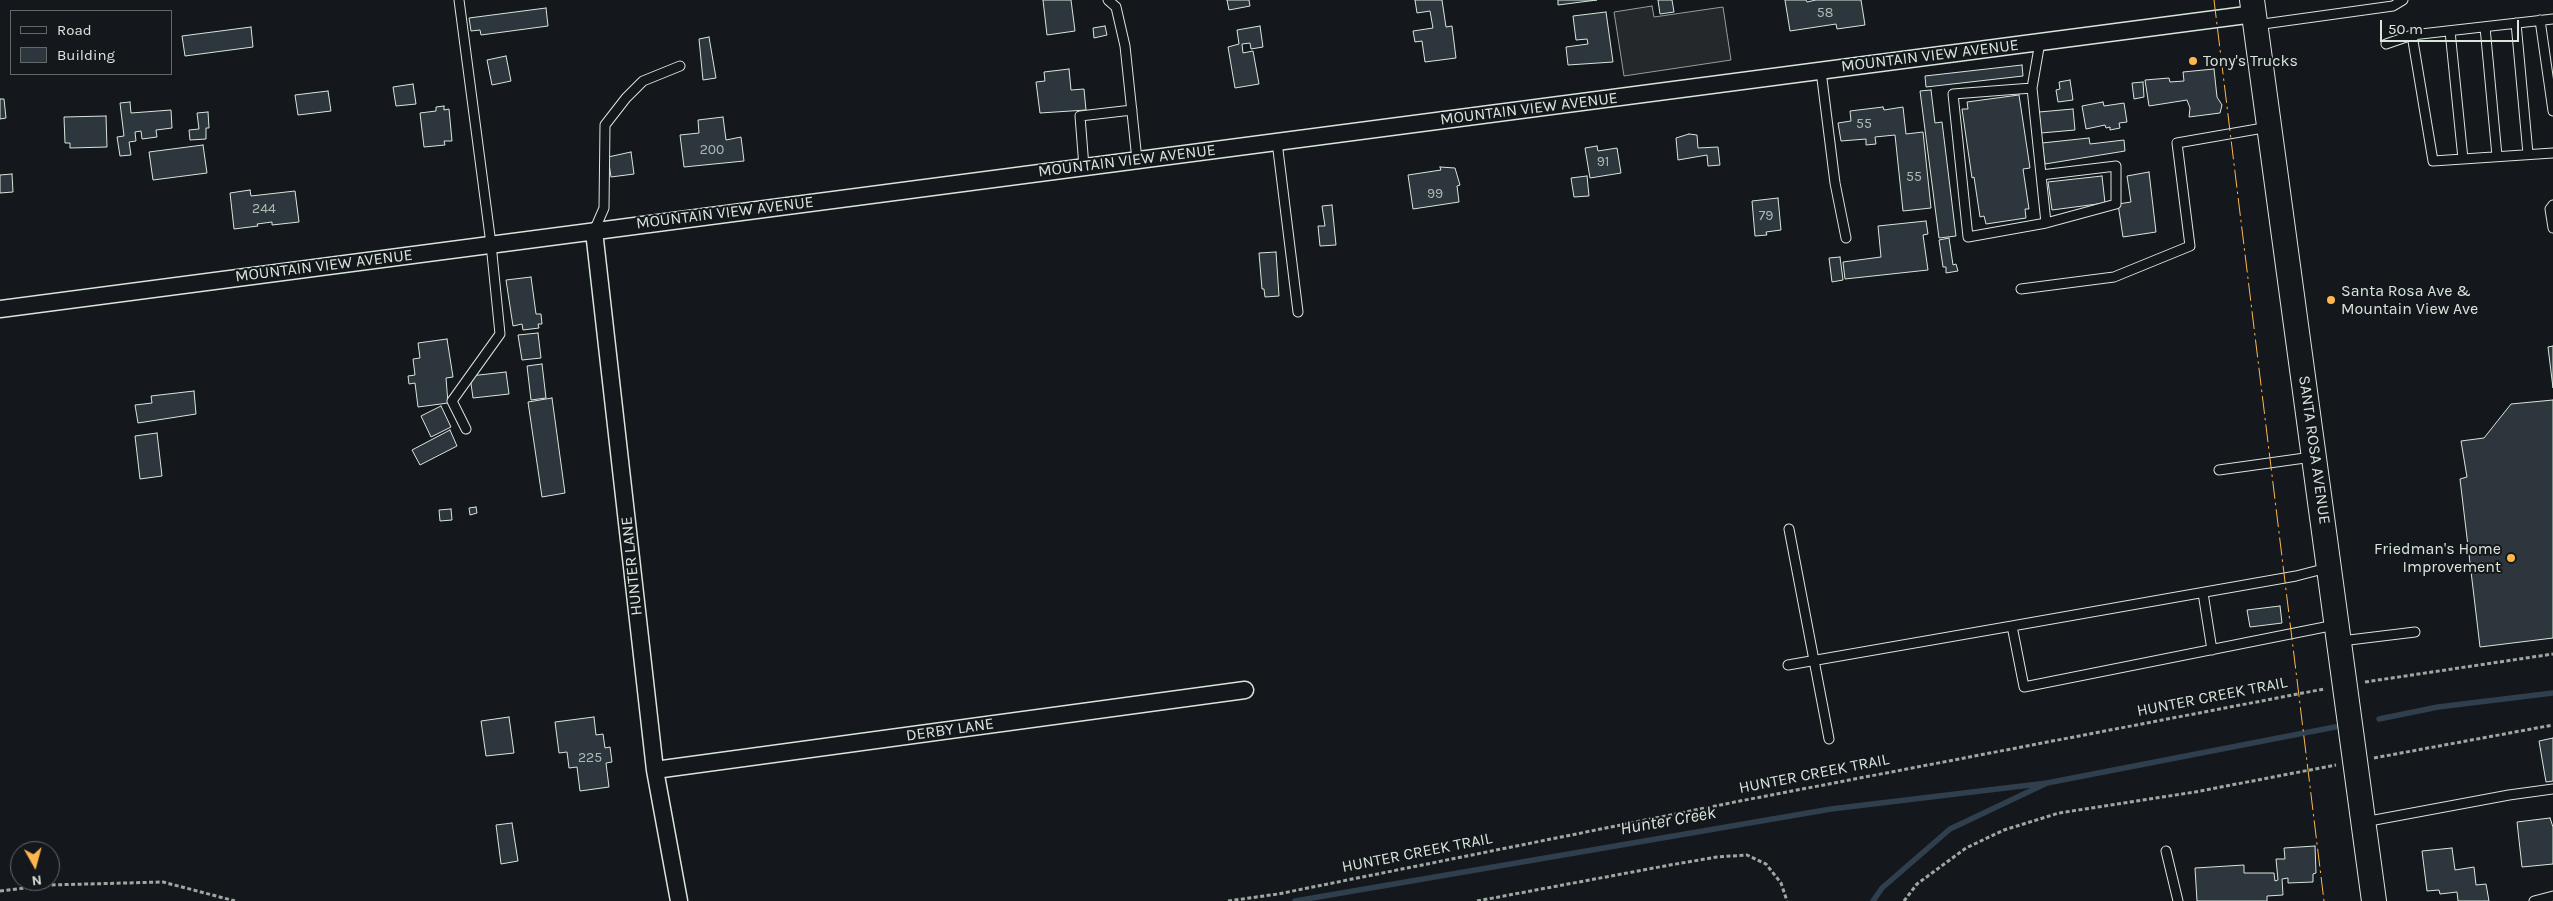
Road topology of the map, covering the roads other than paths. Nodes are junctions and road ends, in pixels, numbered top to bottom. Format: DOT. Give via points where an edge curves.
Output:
graph roads {
  1 [pos="459,0"];
  2 [pos="1108,0"];
  3 [pos="2403,0"];
  4 [pos="2254,13"];
  5 [pos="2553,19"];
  6 [pos="2540,20"];
  7 [pos="2516,23"];
  8 [pos="2485,27"];
  9 [pos="2450,30"];
  10 [pos="2412,35"];
  11 [pos="2040,42"];
  12 [pos="2386,44"];
  13 [pos="680,66"];
  14 [pos="1821,71"];
  15 [pos="2032,88"];
  16 [pos="1132,110"];
  17 [pos="2553,110"];
  18 [pos="2270,127"];
  19 [pos="1277,142"];
  20 [pos="2553,153"];
  21 [pos="2528,154"];
  22 [pos="2497,156"];
  23 [pos="2463,159"];
  24 [pos="1137,160"];
  25 [pos="1084,167"];
  26 [pos="2041,175"];
  27 [pos="2552,207"];
  28 [pos="2046,223"];
  29 [pos="2553,228"];
  30 [pos="594,231"];
  31 [pos="1846,238"];
  32 [pos="491,244"];
  33 [pos="2021,289"];
  34 [pos="0,309"];
  35 [pos="1298,312"];
  36 [pos="466,429"];
  37 [pos="2315,457"];
  38 [pos="2219,470"];
  39 [pos="1789,529"];
  40 [pos="2330,567"];
  41 [pos="2203,593"];
  42 [pos="2012,626"];
  43 [pos="2415,632"];
  44 [pos="2339,633"];
  45 [pos="2212,650"];
  46 [pos="1815,661"];
  47 [pos="1788,665"];
  48 [pos="1245,690"];
  49 [pos="1828,739"];
  50 [pos="656,770"];
  51 [pos="2553,789"];
  52 [pos="2364,822"];
  53 [pos="2166,851"];
  54 [pos="2553,896"];
  55 [pos="679,901"];
  56 [pos="2178,901"];
  57 [pos="2374,901"];
  58 [pos="2534,901"];
  1 -- 32 [label="lane"];
  2 -- 16 [label="lane" via="1116,8 1125,46"];
  3 -- 4 [label="lane" via="2394,6"];
  4 -- 11 [label="street, MOUNTAIN VIEW AVENUE"];
  4 -- 18 [label="main road, SANTA ROSA AVENUE"];
  5 -- 6 [label="lane"];
  6 -- 7 [label="lane"];
  6 -- 17 [label="lane"];
  7 -- 8 [label="lane"];
  7 -- 21 [label="lane"];
  8 -- 9 [label="lane"];
  8 -- 22 [label="lane"];
  9 -- 10 [label="lane"];
  9 -- 23 [label="lane"];
  10 -- 12 [label="lane"];
  10 -- 23 [label="lane" via="2433,162"];
  11 -- 14 [label="street, MOUNTAIN VIEW AVENUE"];
  11 -- 15 [label="lane"];
  13 -- 30 [label="lane" via="644,82 626,98 605,125 604,208"];
  14 -- 19 [label="street, MOUNTAIN VIEW AVENUE"];
  14 -- 31 [label="lane" via="1835,183"];
  15 -- 26 [label="lane"];
  15 -- 28 [label="lane" via="1953,94 1968,237"];
  16 -- 24 [label="lane"];
  16 -- 25 [label="lane" via="1080,116"];
  18 -- 33 [label="lane" via="2177,143 2190,246 2114,277"];
  18 -- 37 [label="main road, SANTA ROSA AVENUE"];
  19 -- 24 [label="street, MOUNTAIN VIEW AVENUE"];
  19 -- 35 [label="lane"];
  20 -- 21 [label="lane"];
  21 -- 22 [label="lane"];
  22 -- 23 [label="lane"];
  24 -- 25 [label="street, MOUNTAIN VIEW AVENUE"];
  25 -- 30 [label="street, MOUNTAIN VIEW AVENUE"];
  26 -- 28 [label="lane"];
  26 -- 28 [label="lane" via="2116,166 2116,204"];
  27 -- 29 [label="lane"];
  30 -- 32 [label="street, MOUNTAIN VIEW AVENUE"];
  30 -- 50 [label="street, HUNTER LANE"];
  32 -- 34 [label="street, MOUNTAIN VIEW AVENUE"];
  32 -- 36 [label="lane" via="500,334 452,401"];
  37 -- 38 [label="lane"];
  37 -- 40 [label="main road, SANTA ROSA AVENUE"];
  39 -- 46 [label="lane"];
  40 -- 41 [label="lane"];
  40 -- 44 [label="main road, SANTA ROSA AVENUE"];
  41 -- 42 [label="lane"];
  41 -- 45 [label="lane"];
  42 -- 45 [label="lane" via="2024,687"];
  42 -- 46 [label="lane"];
  43 -- 44 [label="lane"];
  44 -- 45 [label="lane" via="2288,635"];
  44 -- 52 [label="main road, SANTA ROSA AVENUE"];
  46 -- 47 [label="lane"];
  46 -- 49 [label="lane"];
  48 -- 50 [label="street, DERBY LANE"];
  50 -- 55 [label="street, HUNTER LANE"];
  51 -- 52 [label="lane" via="2508,794"];
  52 -- 57 [label="main road, SANTA ROSA AVENUE"];
  53 -- 56 [label="lane"];
  54 -- 58 [label="lane"];
}
